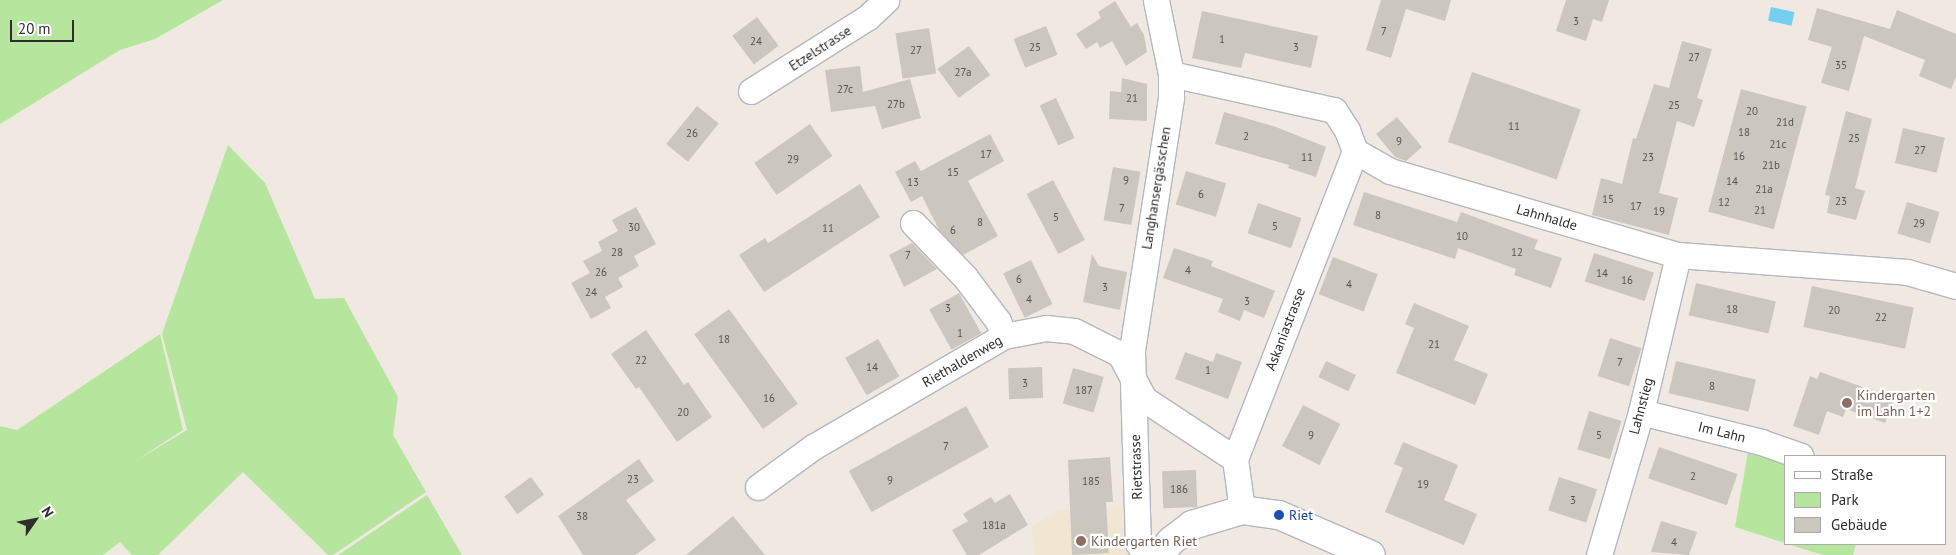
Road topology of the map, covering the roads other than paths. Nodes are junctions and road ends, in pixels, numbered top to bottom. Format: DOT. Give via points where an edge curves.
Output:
graph roads {
  1 [pos="886,0"];
  2 [pos="1156,0"];
  3 [pos="1171,74"];
  4 [pos="752,91"];
  5 [pos="1355,152"];
  6 [pos="913,223"];
  7 [pos="1678,255"];
  8 [pos="1956,286"];
  9 [pos="1004,336"];
  10 [pos="1133,376"];
  11 [pos="1641,412"];
  12 [pos="1798,455"];
  13 [pos="1235,459"];
  14 [pos="758,487"];
  15 [pos="1242,510"];
  16 [pos="1146,555"];
  17 [pos="1159,555"];
  18 [pos="1372,555"];
  19 [pos="1599,555"];
  1 -- 4 [label="street, Etzelstrasse" via="868,17"];
  2 -- 3 [label="street, Langhansergässchen"];
  3 -- 5 [label="street" via="1334,110 1347,130"];
  3 -- 10 [label="street, Langhansergässchen" via="1171,97 1132,350"];
  5 -- 7 [label="street, Lahnhalde" via="1390,171"];
  5 -- 13 [label="street, Askaniastrasse"];
  6 -- 9 [label="street" via="965,277 998,321"];
  7 -- 8 [label="street, Lahnhalde" via="1907,272"];
  7 -- 11 [label="street, Lahnstieg"];
  9 -- 10 [label="street, Riethaldenweg" via="1046,328 1074,331 1120,354"];
  9 -- 14 [label="street, Riethaldenweg" via="821,443"];
  10 -- 13 [label="street, Riethaldenweg" via="1144,399"];
  10 -- 16 [label="street, Rietstrasse" via="1138,543"];
  11 -- 12 [label="street, Im Lahn" via="1761,442"];
  11 -- 19 [label="street, Lahnstieg"];
  13 -- 15 [label="street, Askaniastrasse"];
  15 -- 17 [label="street" via="1192,525"];
  15 -- 18 [label="street" via="1279,515"];
}
